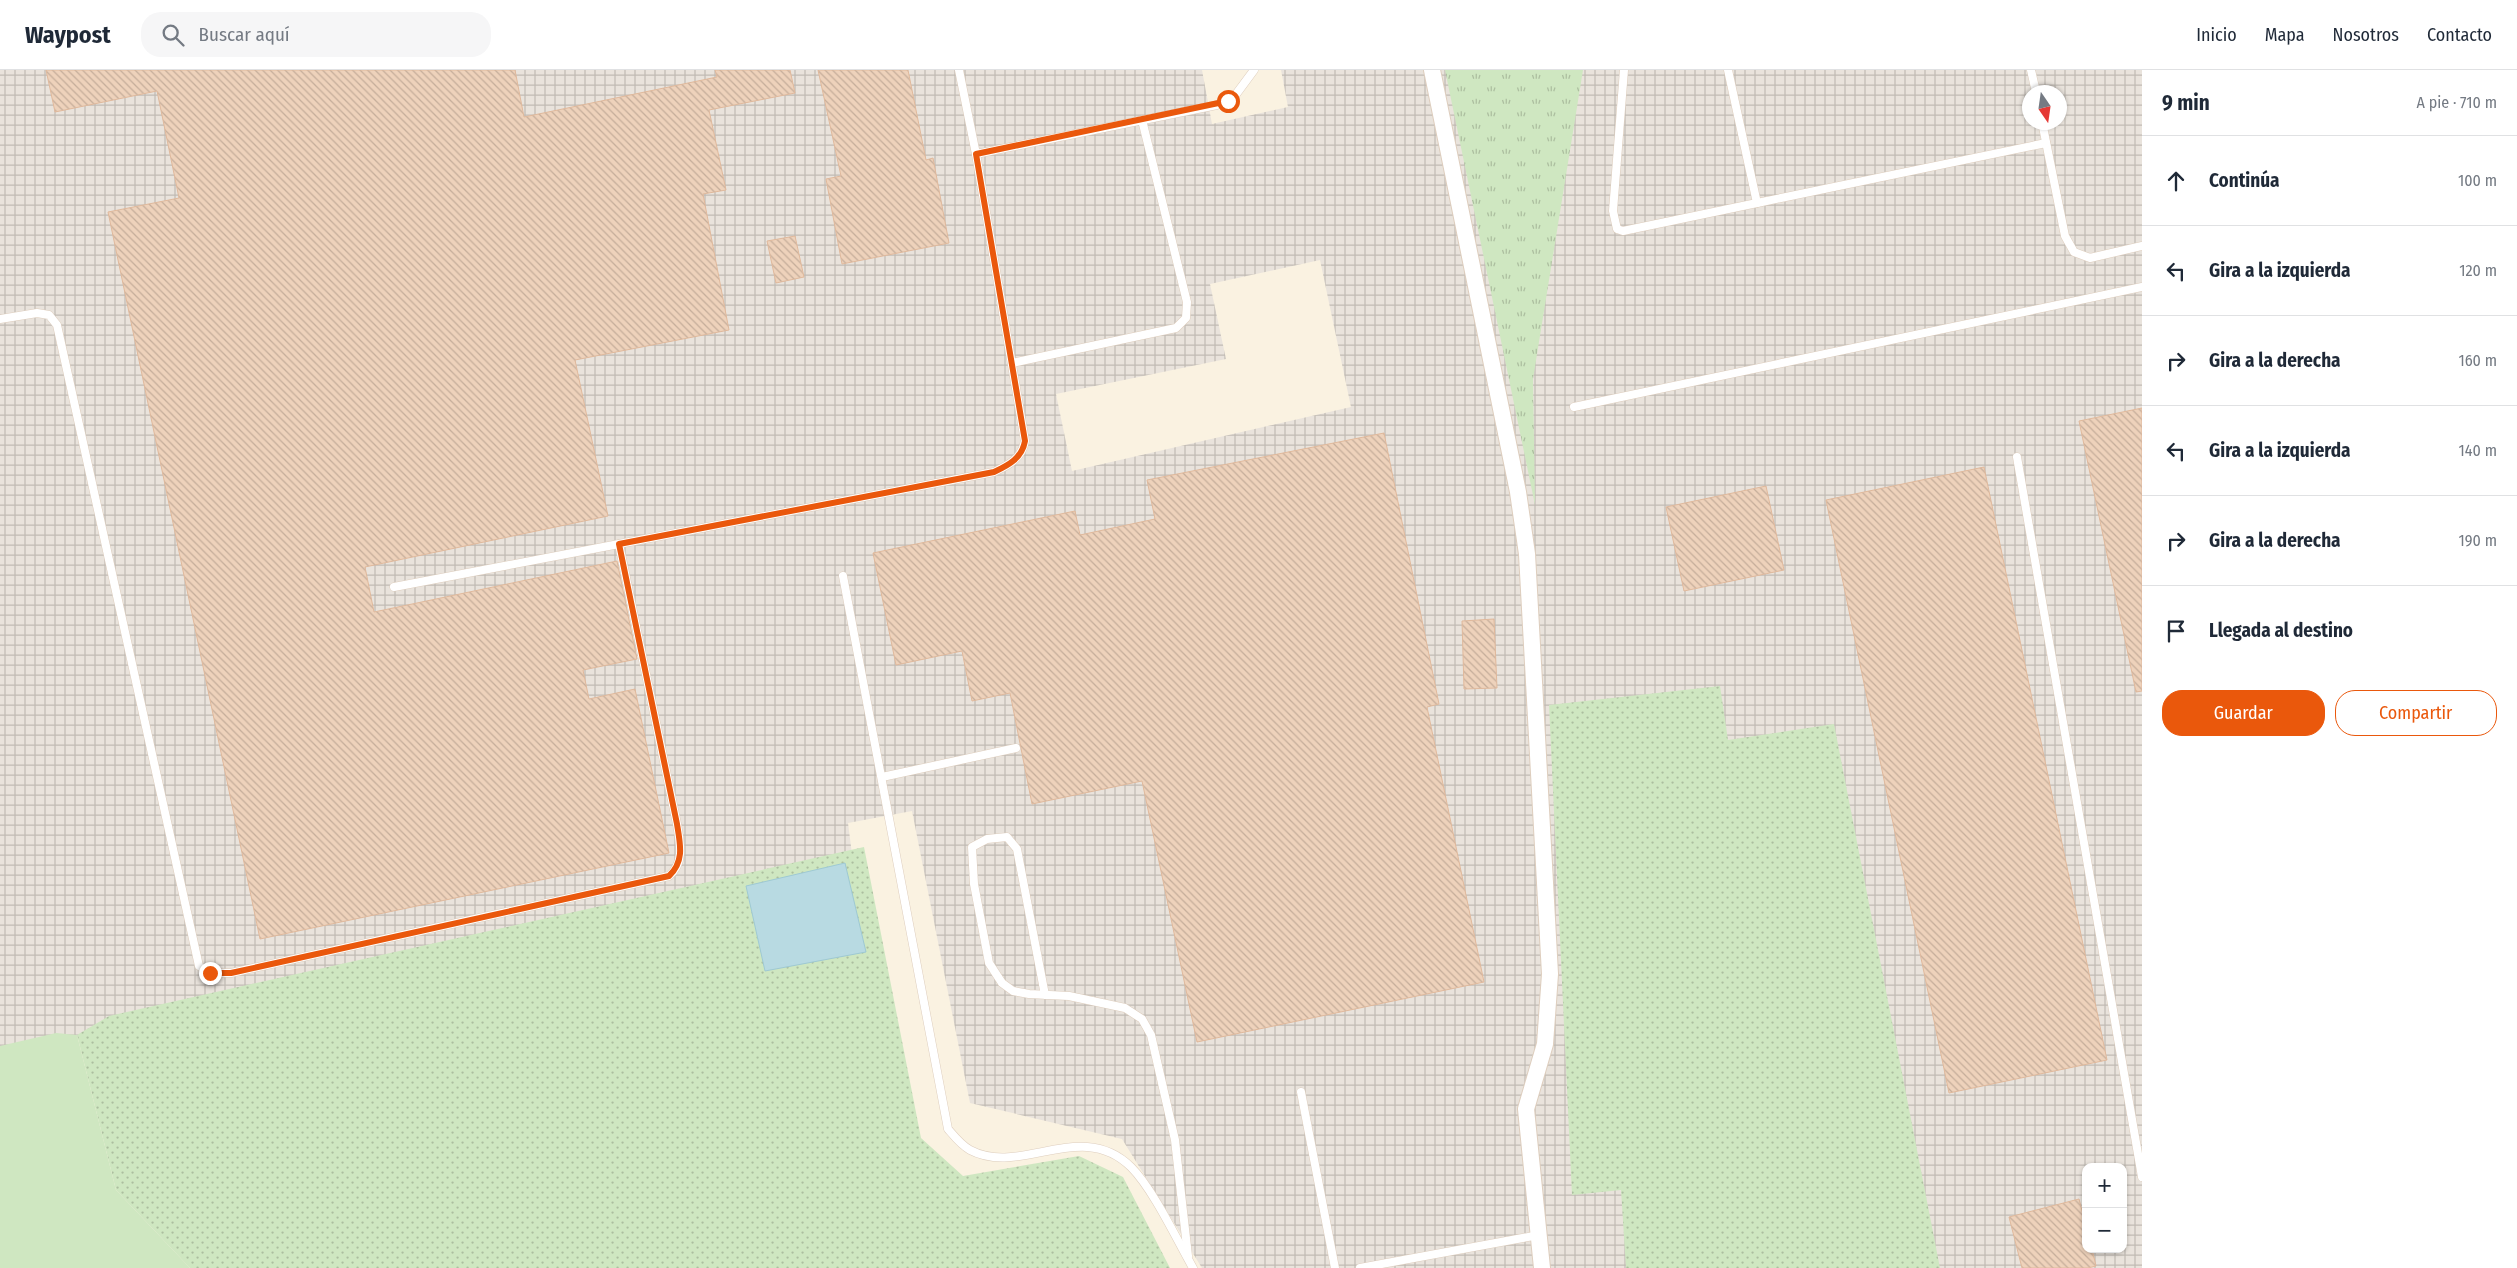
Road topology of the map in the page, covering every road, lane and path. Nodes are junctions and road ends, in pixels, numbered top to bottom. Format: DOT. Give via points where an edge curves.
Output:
graph roads {
  1 [pos="959,70"];
  2 [pos="1254,70"];
  3 [pos="1432,70"];
  4 [pos="1624,70"];
  5 [pos="1728,70"];
  6 [pos="2031,70"];
  7 [pos="2034,85"];
  8 [pos="1142,120"];
  9 [pos="2044,130"];
  10 [pos="2046,143"];
  11 [pos="976,154"];
  12 [pos="1757,203"];
  13 [pos="2142,246"];
  14 [pos="2142,287"];
  15 [pos="0,319"];
  16 [pos="1012,363"];
  17 [pos="1574,407"];
  18 [pos="2017,457"];
  19 [pos="619,544"];
  20 [pos="843,576"];
  21 [pos="394,587"];
  22 [pos="1016,748"];
  23 [pos="882,777"];
  24 [pos="1045,995"];
  25 [pos="1301,1092"];
  26 [pos="2138,1138"];
  27 [pos="2142,1178"];
  28 [pos="1539,1235"];
  29 [pos="1189,1260"];
  30 [pos="1193,1268"];
  31 [pos="1335,1268"];
  32 [pos="1360,1268"];
  33 [pos="1542,1268"];
  1 -- 11 [label="lane"];
  2 -- 8 [label="lane" via="1240,91 1228,101"];
  3 -- 28 [label="street" via="1518,492 1527,554 1550,974 1545,1044 1526,1109"];
  4 -- 12 [label="lane" via="1613,211 1617,229 1623,231"];
  5 -- 12 [label="lane"];
  6 -- 7 [label="lane"];
  8 -- 11 [label="lane"];
  8 -- 16 [label="lane" via="1187,302 1186,318 1176,328"];
  9 -- 10 [label="lane"];
  10 -- 12 [label="lane"];
  10 -- 13 [label="lane" via="2065,236 2074,252 2090,258"];
  11 -- 16 [label="lane"];
  14 -- 17 [label="lane"];
  15 -- 19 [label="lane" via="37,313 49,315 57,326 198,966 210,973 231,973 669,876 675,871 681,850 677,824"];
  16 -- 19 [label="lane" via="1025,441 1017,458 994,472"];
  18 -- 26 [label="lane"];
  19 -- 21 [label="lane"];
  20 -- 23 [label="lane"];
  22 -- 23 [label="lane"];
  23 -- 29 [label="lane" via="948,1129 970,1150 991,1157 1058,1147 1090,1146 1120,1159 1142,1180"];
  24 -- 24 [label="lane" via="1014,990 1002,983 989,963 974,884 972,847 987,838 1007,837 1017,849"];
  24 -- 29 [label="lane" via="1069,996 1125,1008 1142,1019 1151,1035 1175,1140"];
  25 -- 31 [label="lane"];
  26 -- 27 [label="lane"];
  28 -- 32 [label="lane"];
  28 -- 33 [label="street"];
  29 -- 30 [label="lane"];
}
